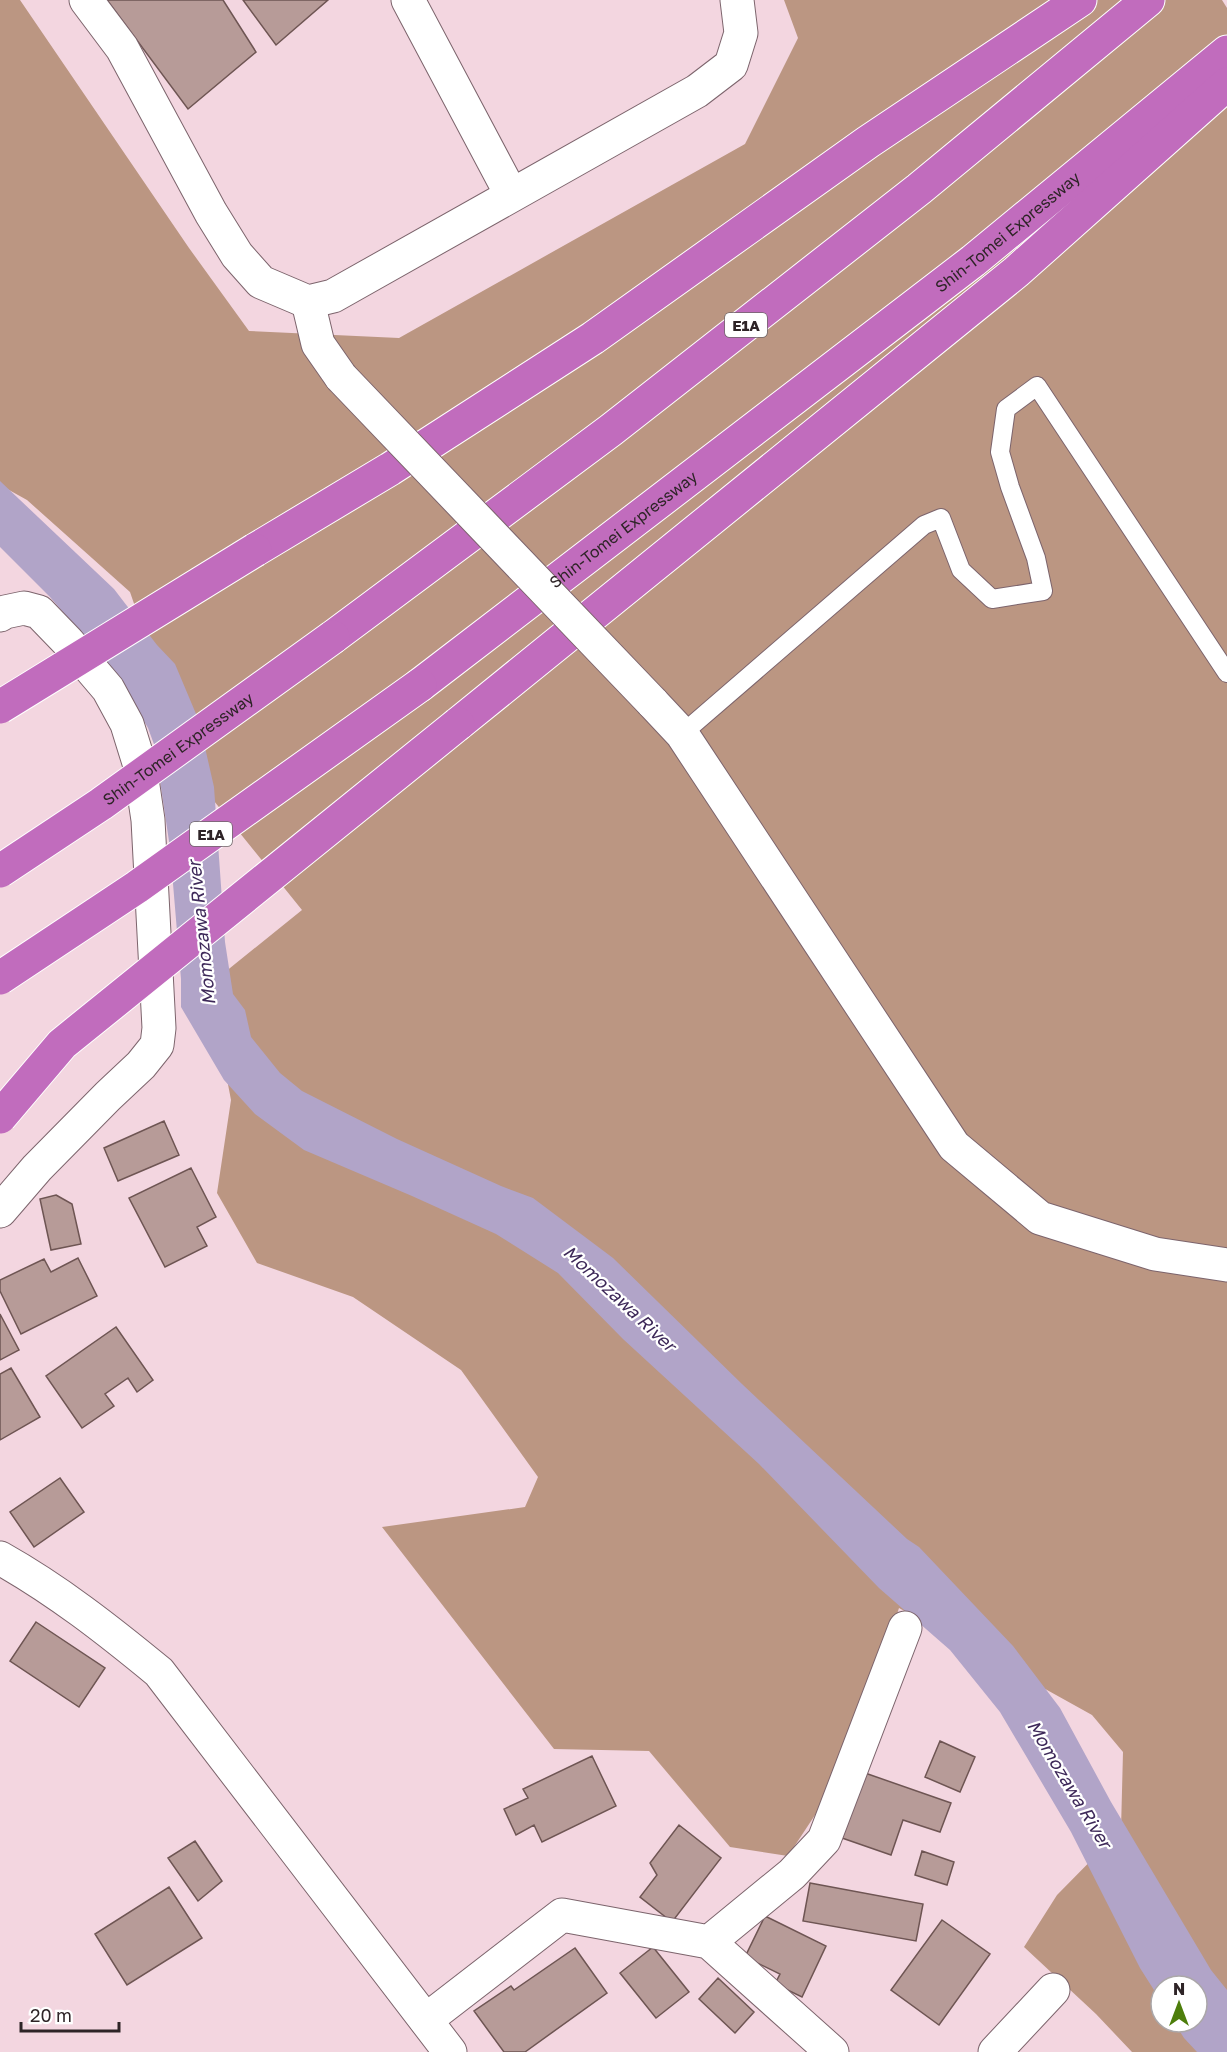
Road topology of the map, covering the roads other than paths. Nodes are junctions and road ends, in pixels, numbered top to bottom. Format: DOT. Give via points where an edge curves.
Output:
graph roads {
  1 [pos="86,0"];
  2 [pos="408,0"];
  3 [pos="737,0"];
  4 [pos="1080,0"];
  5 [pos="1148,0"];
  6 [pos="1227,51"];
  7 [pos="1227,84"];
  8 [pos="511,194"];
  9 [pos="308,302"];
  10 [pos="0,615"];
  11 [pos="1227,673"];
  12 [pos="0,707"];
  13 [pos="682,734"];
  14 [pos="0,871"];
  15 [pos="0,978"];
  16 [pos="0,1117"];
  17 [pos="0,1211"];
  18 [pos="1227,1265"];
  19 [pos="0,1558"];
  20 [pos="905,1628"];
  21 [pos="709,1942"];
  22 [pos="1053,1990"];
  23 [pos="426,2020"];
  24 [pos="450,2052"];
  25 [pos="832,2052"];
  26 [pos="995,2052"];
  1 -- 9 [label="street" via="122,48 237,255 261,282"];
  2 -- 8 [label="street"];
  3 -- 8 [label="street" via="741,33 731,65 697,91"];
  4 -- 12 [label="highway, bridge" via="868,142 593,338 390,469"];
  5 -- 14 [label="highway, Shin-Tomei Expressway / E1A, bridge" via="919,189 611,430 333,637"];
  6 -- 15 [label="highway, Shin-Tomei Expressway / E1A, bridge" via="973,261 420,685 137,887"];
  7 -- 16 [label="highway, bridge" via="1016,272 62,1044"];
  8 -- 9 [label="street" via="333,296"];
  9 -- 13 [label="street, bridge" via="318,344 341,377"];
  10 -- 17 [label="street" via="24,608 39,612 108,689 127,724 140,766 148,820 159,1028 157,1045 141,1065 37,1168"];
  11 -- 13 [label="lane" via="1037,387 1006,409 1000,452 1036,558 1042,591 992,599 961,570 941,518 924,525"];
  13 -- 18 [label="street" via="954,1146 1040,1218 1155,1254"];
  19 -- 23 [label="street" via="101,1624 159,1672"];
  20 -- 21 [label="street" via="824,1840 792,1874"];
  21 -- 23 [label="street" via="562,1915"];
  21 -- 25 [label="street"];
  22 -- 26 [label="street"];
  23 -- 24 [label="street"];
}
